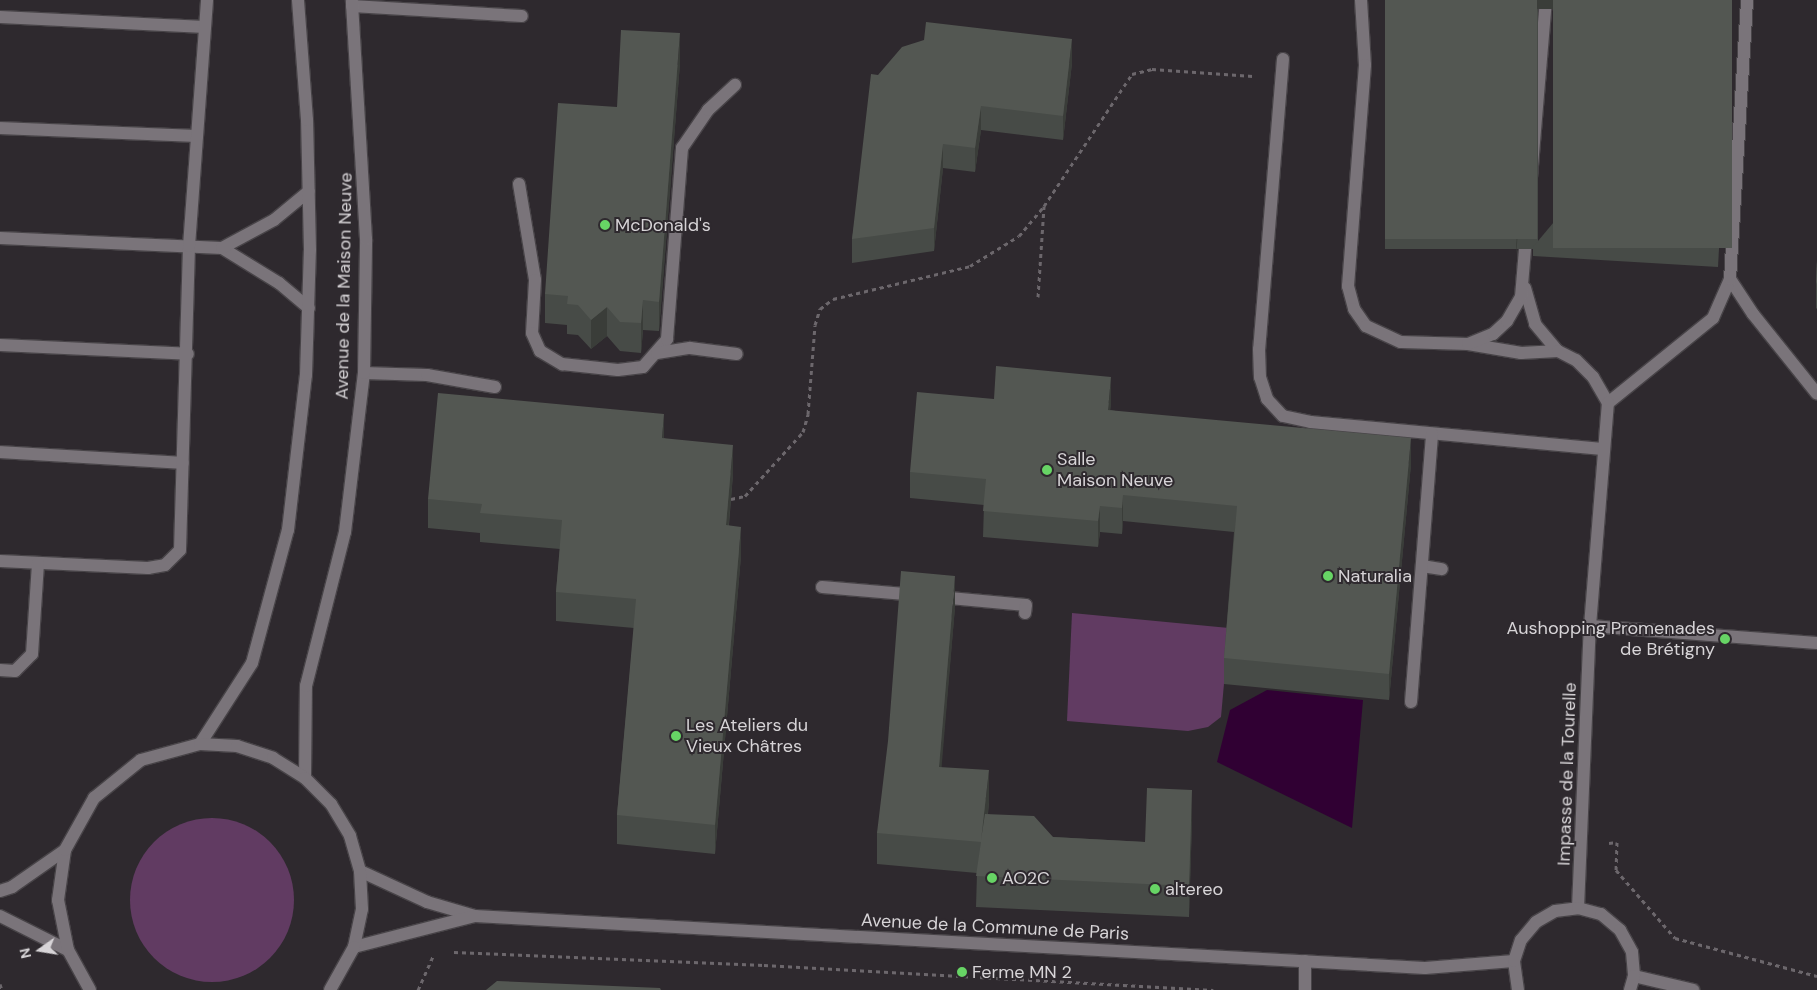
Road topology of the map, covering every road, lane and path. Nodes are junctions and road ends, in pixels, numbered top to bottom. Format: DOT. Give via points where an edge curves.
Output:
graph roads {
  1 [pos="207,0"];
  2 [pos="298,0"];
  3 [pos="1361,0"];
  4 [pos="1546,0"];
  5 [pos="1747,0"];
  6 [pos="352,3"];
  7 [pos="522,16"];
  8 [pos="0,17"];
  9 [pos="205,26"];
  10 [pos="1283,59"];
  11 [pos="1282,78"];
  12 [pos="734,86"];
  13 [pos="0,128"];
  14 [pos="198,136"];
  15 [pos="519,184"];
  16 [pos="309,190"];
  17 [pos="1044,206"];
  18 [pos="0,238"];
  19 [pos="189,246"];
  20 [pos="222,248"];
  21 [pos="1524,270"];
  22 [pos="1730,279"];
  23 [pos="1038,297"];
  24 [pos="309,308"];
  25 [pos="1468,344"];
  26 [pos="0,345"];
  27 [pos="1558,350"];
  28 [pos="657,353"];
  29 [pos="188,354"];
  30 [pos="738,354"];
  31 [pos="364,373"];
  32 [pos="495,387"];
  33 [pos="1817,394"];
  34 [pos="1608,403"];
  35 [pos="1432,434"];
  36 [pos="1602,449"];
  37 [pos="0,452"];
  38 [pos="183,463"];
  39 [pos="731,499"];
  40 [pos="0,561"];
  41 [pos="38,563"];
  42 [pos="1422,566"];
  43 [pos="1442,569"];
  44 [pos="822,587"];
  45 [pos="1026,613"];
  46 [pos="1590,626"];
  47 [pos="1817,643"];
  48 [pos="0,670"];
  49 [pos="1411,702"];
  50 [pos="200,744"];
  51 [pos="305,778"];
  52 [pos="1583,844"];
  53 [pos="65,850"];
  54 [pos="360,871"];
  55 [pos="0,891"];
  56 [pos="1578,908"];
  57 [pos="0,916"];
  58 [pos="475,916"];
  59 [pos="354,947"];
  60 [pos="68,950"];
  61 [pos="450,951"];
  62 [pos="442,953"];
  63 [pos="1305,961"];
  64 [pos="1514,961"];
  65 [pos="1634,976"];
  66 [pos="1817,976"];
  67 [pos="0,984"];
  68 [pos="2,990"];
  69 [pos="90,990"];
  70 [pos="330,990"];
  71 [pos="418,990"];
  72 [pos="1213,990"];
  73 [pos="1305,990"];
  74 [pos="1518,990"];
  75 [pos="1630,990"];
  76 [pos="1693,990"];
  1 -- 9 [label="street"];
  2 -- 16 [label="street, Avenue de la Maison Neuve"];
  3 -- 25 [label="street" via="1365,65 1348,286 1354,309 1366,326 1401,342"];
  4 -- 21 [label="street"];
  5 -- 22 [label="street"];
  6 -- 7 [label="street"];
  6 -- 31 [label="street, Avenue de la Maison Neuve" via="366,239"];
  8 -- 9 [label="street"];
  9 -- 14 [label="street"];
  10 -- 11 [label="street"];
  11 -- 17 [label="path" via="1152,69 1132,74"];
  11 -- 35 [label="street" via="1259,349 1260,377 1267,399 1283,416 1311,422"];
  12 -- 28 [label="street" via="708,110 682,148 667,339"];
  13 -- 14 [label="street"];
  14 -- 19 [label="street"];
  15 -- 28 [label="street" via="535,280 532,333 540,351 562,364 618,370 643,367"];
  16 -- 20 [label="street" via="274,220"];
  16 -- 24 [label="street, Avenue de la Maison Neuve"];
  17 -- 23 [label="path"];
  17 -- 39 [label="path" via="1019,236 970,266 833,299 820,309 815,325 804,432 745,496"];
  18 -- 19 [label="street"];
  19 -- 20 [label="street"];
  19 -- 29 [label="street"];
  20 -- 24 [label="street" via="279,283"];
  21 -- 25 [label="street" via="1520,297 1507,321 1493,334"];
  21 -- 27 [label="street" via="1526,300 1535,324"];
  22 -- 33 [label="street" via="1753,314"];
  22 -- 34 [label="street" via="1713,318"];
  24 -- 50 [label="street, Avenue de la Maison Neuve" via="306,374 288,530 252,663"];
  25 -- 27 [label="street" via="1521,353"];
  26 -- 29 [label="street"];
  27 -- 34 [label="street" via="1576,360 1592,377"];
  28 -- 30 [label="street" via="690,348"];
  29 -- 38 [label="street"];
  31 -- 32 [label="street" via="427,376"];
  31 -- 51 [label="street, Avenue de la Maison Neuve" via="345,532 306,686"];
  34 -- 36 [label="street, Impasse de la Tourelle"];
  35 -- 36 [label="street"];
  35 -- 42 [label="street"];
  36 -- 46 [label="street, Impasse de la Tourelle"];
  37 -- 38 [label="street"];
  38 -- 41 [label="street" via="180,550 165,564 148,568"];
  40 -- 41 [label="street"];
  41 -- 48 [label="street" via="32,654 15,671"];
  42 -- 43 [label="street"];
  42 -- 49 [label="street"];
  44 -- 45 [label="street" via="1026,605"];
  46 -- 47 [label="street"];
  46 -- 52 [label="street, Impasse de la Tourelle"];
  50 -- 51 [label="street" via="237,746 273,758"];
  50 -- 53 [label="street" via="142,760 94,798"];
  51 -- 54 [label="street" via="331,804 350,836"];
  52 -- 56 [label="street, Impasse de la Tourelle"];
  52 -- 66 [label="path" via="1617,842 1616,870 1675,938"];
  53 -- 55 [label="street" via="12,887"];
  53 -- 60 [label="street" via="58,900"];
  54 -- 58 [label="street, Avenue de la Commune de Paris" via="427,902"];
  54 -- 59 [label="street" via="362,910"];
  56 -- 64 [label="street" via="1555,911 1536,922 1521,940"];
  56 -- 65 [label="street" via="1601,914 1620,930 1632,952"];
  57 -- 60 [label="street"];
  58 -- 59 [label="street, Avenue de la Commune de Paris"];
  58 -- 63 [label="street, Avenue de la Commune de Paris"];
  59 -- 70 [label="street"];
  60 -- 69 [label="street"];
  61 -- 72 [label="path"];
  62 -- 71 [label="path" via="434,956"];
  63 -- 64 [label="street, Avenue de la Commune de Paris" via="1425,968"];
  63 -- 73 [label="street"];
  64 -- 74 [label="street"];
  65 -- 75 [label="street"];
  65 -- 76 [label="street"];
  67 -- 68 [label="path"];
}
